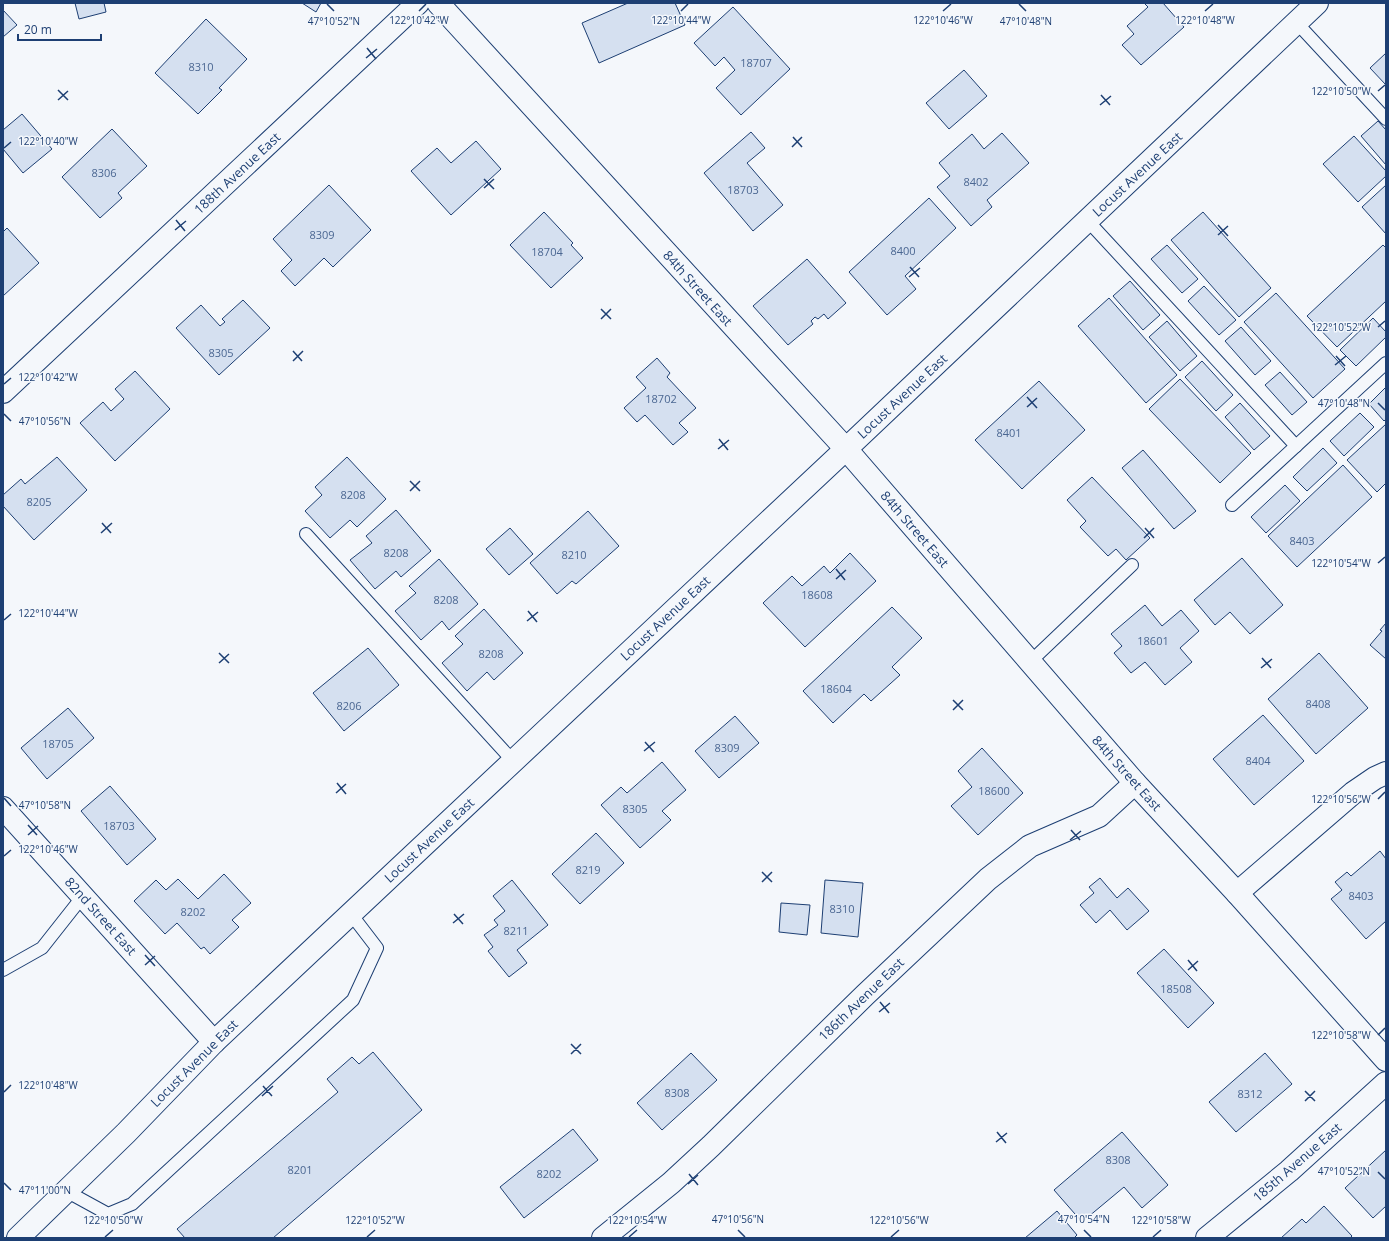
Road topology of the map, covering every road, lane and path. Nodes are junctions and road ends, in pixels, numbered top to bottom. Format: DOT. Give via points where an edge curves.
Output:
graph roads {
  1 [pos="418,3"];
  2 [pos="438,3"];
  3 [pos="1317,3"];
  4 [pos="1296,22"];
  5 [pos="1386,119"];
  6 [pos="1087,220"];
  7 [pos="1386,363"];
  8 [pos="3,392"];
  9 [pos="1296,446"];
  10 [pos="846,449"];
  11 [pos="1232,505"];
  12 [pos="306,534"];
  13 [pos="1132,565"];
  14 [pos="1030,662"];
  15 [pos="513,761"];
  16 [pos="1386,773"];
  17 [pos="1135,783"];
  18 [pos="3,808"];
  19 [pos="1237,893"];
  20 [pos="83,896"];
  21 [pos="351,914"];
  22 [pos="3,970"];
  23 [pos="214,1042"];
  24 [pos="1386,1060"];
  25 [pos="1386,1083"];
  26 [pos="66,1191"];
  27 [pos="18,1238"];
  28 [pos="603,1238"];
  29 [pos="1207,1238"];
  1 -- 8 [label="street, 188th Avenue East"];
  2 -- 10 [label="street, 84th Street East"];
  3 -- 4 [label="street, Locust Avenue East"];
  4 -- 5 [label="lane"];
  4 -- 6 [label="street, Locust Avenue East"];
  6 -- 9 [label="lane"];
  6 -- 10 [label="street, Locust Avenue East"];
  7 -- 9 [label="lane"];
  9 -- 11 [label="lane"];
  10 -- 14 [label="street, 84th Street East"];
  10 -- 15 [label="street, Locust Avenue East"];
  12 -- 15 [label="lane"];
  13 -- 14 [label="lane"];
  14 -- 17 [label="street, 84th Street East"];
  15 -- 21 [label="street, Locust Avenue East"];
  16 -- 19 [label="street" via="1353,793"];
  17 -- 19 [label="street, 84th Street East"];
  17 -- 28 [label="street, 186th Avenue East" via="1099,816 1030,846 988,879 711,1146 671,1183"];
  18 -- 20 [label="street, 82nd Street East"];
  19 -- 24 [label="street, 84th Street East"];
  20 -- 22 [label="lane" via="42,948"];
  20 -- 23 [label="street, 82nd Street East"];
  21 -- 23 [label="street, Locust Avenue East"];
  21 -- 26 [label="lane" via="377,948 353,1000 132,1204 108,1214"];
  23 -- 26 [label="street, Locust Avenue East"];
  25 -- 29 [label="street, 185th Avenue East" via="1289,1171"];
  26 -- 27 [label="street, Locust Avenue East"];
}
